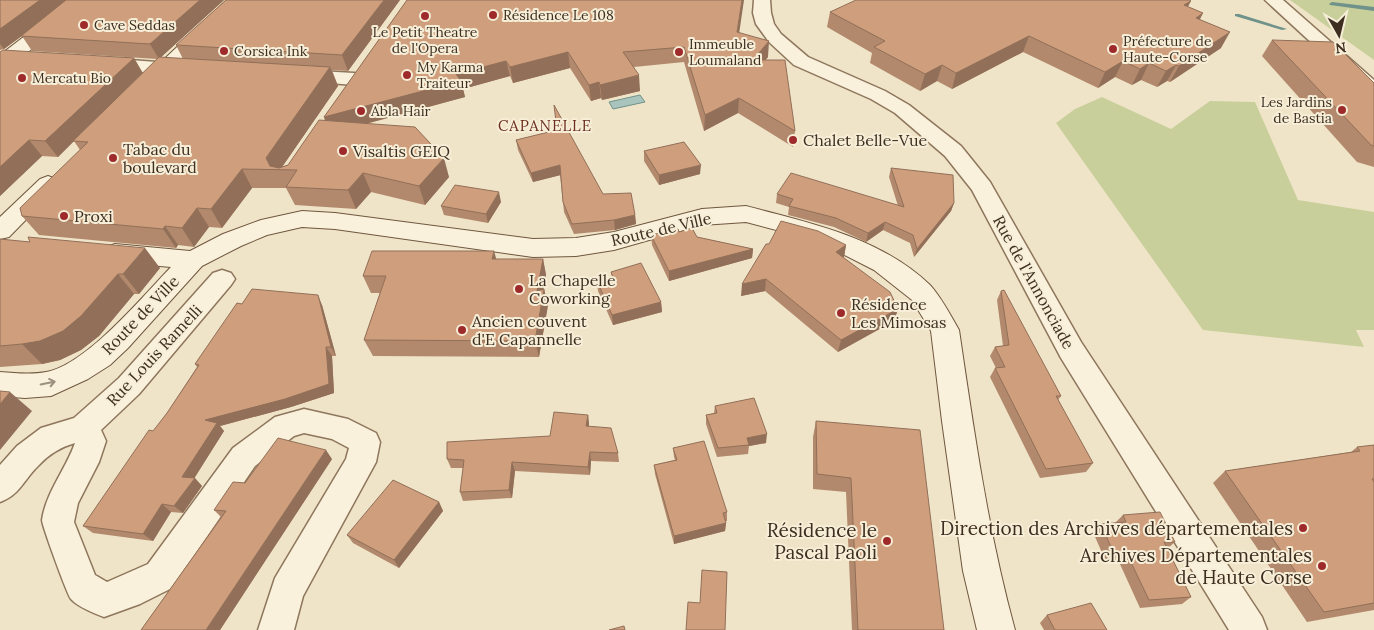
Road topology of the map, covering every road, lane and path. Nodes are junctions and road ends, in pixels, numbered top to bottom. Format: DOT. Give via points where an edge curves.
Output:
graph roads {
  1 [pos="83,0"];
  2 [pos="236,0"];
  3 [pos="762,0"];
  4 [pos="1272,0"];
  5 [pos="32,59"];
  6 [pos="3,60"];
  7 [pos="88,63"];
  8 [pos="164,68"];
  9 [pos="206,71"];
  10 [pos="285,75"];
  11 [pos="354,79"];
  12 [pos="1374,90"];
  13 [pos="132,101"];
  14 [pos="64,168"];
  15 [pos="6,239"];
  16 [pos="95,251"];
  17 [pos="193,260"];
  18 [pos="222,279"];
  19 [pos="0,384"];
  20 [pos="83,428"];
  21 [pos="0,488"];
  22 [pos="276,630"];
  23 [pos="996,630"];
  24 [pos="1249,630"];
  1 -- 6 [label="street"];
  2 -- 8 [label="street"];
  3 -- 24 [label="street, Rue de l'Annonciade" via="765,24 775,38 801,61 902,109 953,151 982,187 1071,350"];
  4 -- 12 [label="street"];
  5 -- 6 [label="street"];
  7 -- 8 [label="street"];
  8 -- 9 [label="street"];
  8 -- 13 [label="street"];
  10 -- 11 [label="street"];
  14 -- 15 [label="street"];
  16 -- 17 [label="street, Route de Ville"];
  19 -- 17 [label="street, Route de Ville, one-way" via="51,384 100,357"];
  17 -- 23 [label="street, Route de Ville" via="261,228 302,219 533,248 576,247 614,241 702,217 746,214 826,235 883,263 921,293 946,330 981,571"];
  18 -- 20 [label="street, Rue Louis Ramelli" via="129,386"];
  20 -- 21 [label="street, Rue Louis Ramelli" via="52,437 28,455"];
  20 -- 22 [label="street" via="91,441 84,462 63,501 58,522 83,587 104,600 160,576 244,457 285,426 304,421 338,428 365,442 361,462 287,590"];
}
